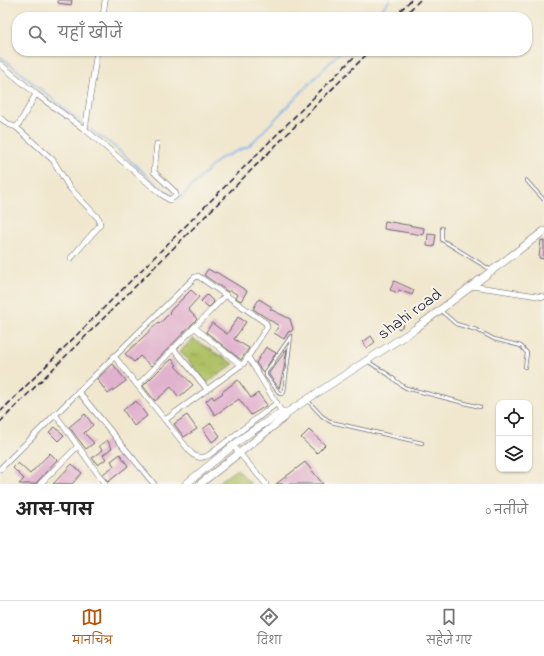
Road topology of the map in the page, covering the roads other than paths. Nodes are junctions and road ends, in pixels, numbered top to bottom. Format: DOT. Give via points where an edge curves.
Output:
graph roads {
  1 [pos="105,0"];
  2 [pos="104,12"];
  3 [pos="96,56"];
  4 [pos="0,64"];
  5 [pos="36,94"];
  6 [pos="0,118"];
  7 [pos="16,127"];
  8 [pos="85,130"];
  9 [pos="157,144"];
  10 [pos="526,180"];
  11 [pos="544,200"];
  12 [pos="442,228"];
  13 [pos="544,231"];
  14 [pos="71,258"];
  15 [pos="492,270"];
  16 [pos="472,286"];
  17 [pos="226,295"];
  18 [pos="544,297"];
  19 [pos="440,310"];
  20 [pos="194,327"];
  21 [pos="173,348"];
  22 [pos="114,356"];
  23 [pos="248,357"];
  24 [pos="367,361"];
  25 [pos="241,365"];
  26 [pos="525,367"];
  27 [pos="138,385"];
  28 [pos="207,389"];
  29 [pos="78,391"];
  30 [pos="277,391"];
  31 [pos="272,395"];
  32 [pos="306,399"];
  33 [pos="277,403"];
  34 [pos="480,407"];
  35 [pos="55,414"];
  36 [pos="285,414"];
  37 [pos="165,420"];
  38 [pos="422,443"];
  39 [pos="78,446"];
  40 [pos="233,446"];
  41 [pos="239,453"];
  42 [pos="0,469"];
  43 [pos="40,484"];
  44 [pos="105,484"];
  45 [pos="154,484"];
  46 [pos="186,484"];
  47 [pos="200,484"];
  48 [pos="266,484"];
  1 -- 2 [label="street"];
  3 -- 8 [label="street"];
  4 -- 5 [label="street"];
  5 -- 7 [label="street"];
  5 -- 8 [label="street"];
  6 -- 7 [label="street"];
  7 -- 14 [label="street" via="53,160 69,187 99,219 100,225"];
  8 -- 9 [label="street" via="168,199 175,197 174,190 154,172"];
  10 -- 11 [label="lane"];
  12 -- 15 [label="lane" via="442,240"];
  13 -- 15 [label="street, shahi road"];
  15 -- 16 [label="street, shahi road"];
  16 -- 18 [label="street"];
  16 -- 19 [label="street, shahi road"];
  17 -- 20 [label="street"];
  17 -- 22 [label="street" via="201,276 196,276"];
  17 -- 23 [label="street" via="267,325"];
  19 -- 24 [label="street, shahi road"];
  19 -- 26 [label="lane" via="456,324 477,330 494,339 521,346 527,353"];
  20 -- 21 [label="street"];
  20 -- 25 [label="street"];
  21 -- 27 [label="street"];
  21 -- 28 [label="street"];
  22 -- 27 [label="street"];
  22 -- 29 [label="street"];
  23 -- 25 [label="street"];
  23 -- 31 [label="street"];
  24 -- 32 [label="street, shahi road"];
  24 -- 34 [label="lane" via="406,388"];
  25 -- 28 [label="street"];
  27 -- 37 [label="street"];
  28 -- 37 [label="street"];
  29 -- 35 [label="street"];
  29 -- 45 [label="street"];
  30 -- 30 [label="lane" via="266,376 266,372 291,336 284,392 280,394"];
  30 -- 31 [label="lane"];
  31 -- 33 [label="street"];
  32 -- 36 [label="street, shahi road"];
  32 -- 38 [label="lane" via="331,422"];
  33 -- 36 [label="street"];
  33 -- 37 [label="street" via="204,458 192,454"];
  35 -- 39 [label="street"];
  35 -- 42 [label="street"];
  36 -- 40 [label="street" via="245,436"];
  36 -- 41 [label="street"];
  39 -- 43 [label="street"];
  39 -- 44 [label="street"];
  40 -- 41 [label="street"];
  40 -- 46 [label="street"];
  41 -- 47 [label="street"];
  41 -- 48 [label="street"];
}
